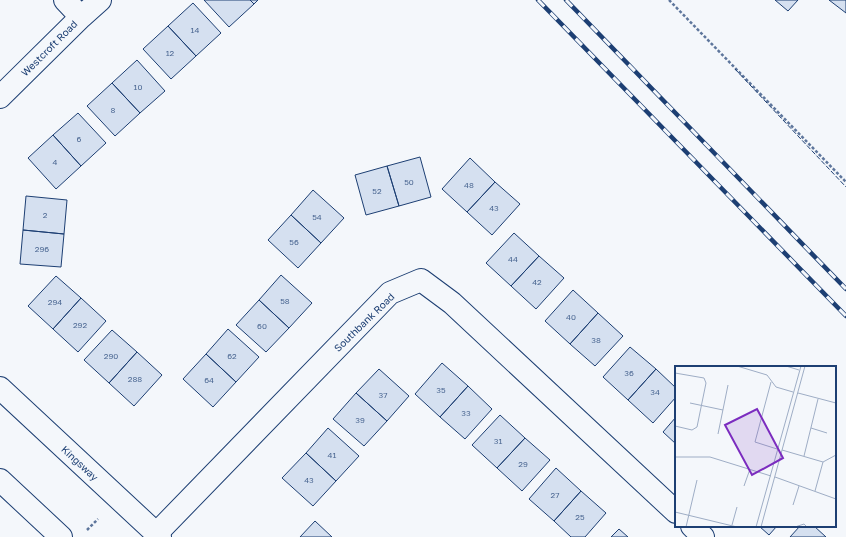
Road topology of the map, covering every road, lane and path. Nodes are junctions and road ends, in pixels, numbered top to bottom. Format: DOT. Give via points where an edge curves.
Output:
graph roads {
  1 [pos="65,0"];
  2 [pos="100,0"];
  3 [pos="669,0"];
  4 [pos="81,17"];
  5 [pos="0,97"];
  6 [pos="846,182"];
  7 [pos="0,388"];
  8 [pos="0,480"];
  9 [pos="675,511"];
  10 [pos="693,527"];
  11 [pos="158,535"];
  12 [pos="61,537"];
  13 [pos="703,537"];
  1 -- 4 [label="main road"];
  2 -- 4 [label="main road, Westcroft Road"];
  3 -- 6 [label="path"];
  4 -- 5 [label="main road, Westcroft Road"];
  7 -- 11 [label="main road, Kingsway"];
  8 -- 12 [label="main road"];
  9 -- 11 [label="main road, Southbank Road" via="452,303 420,280 390,293"];
  10 -- 13 [label="main road"];
}
